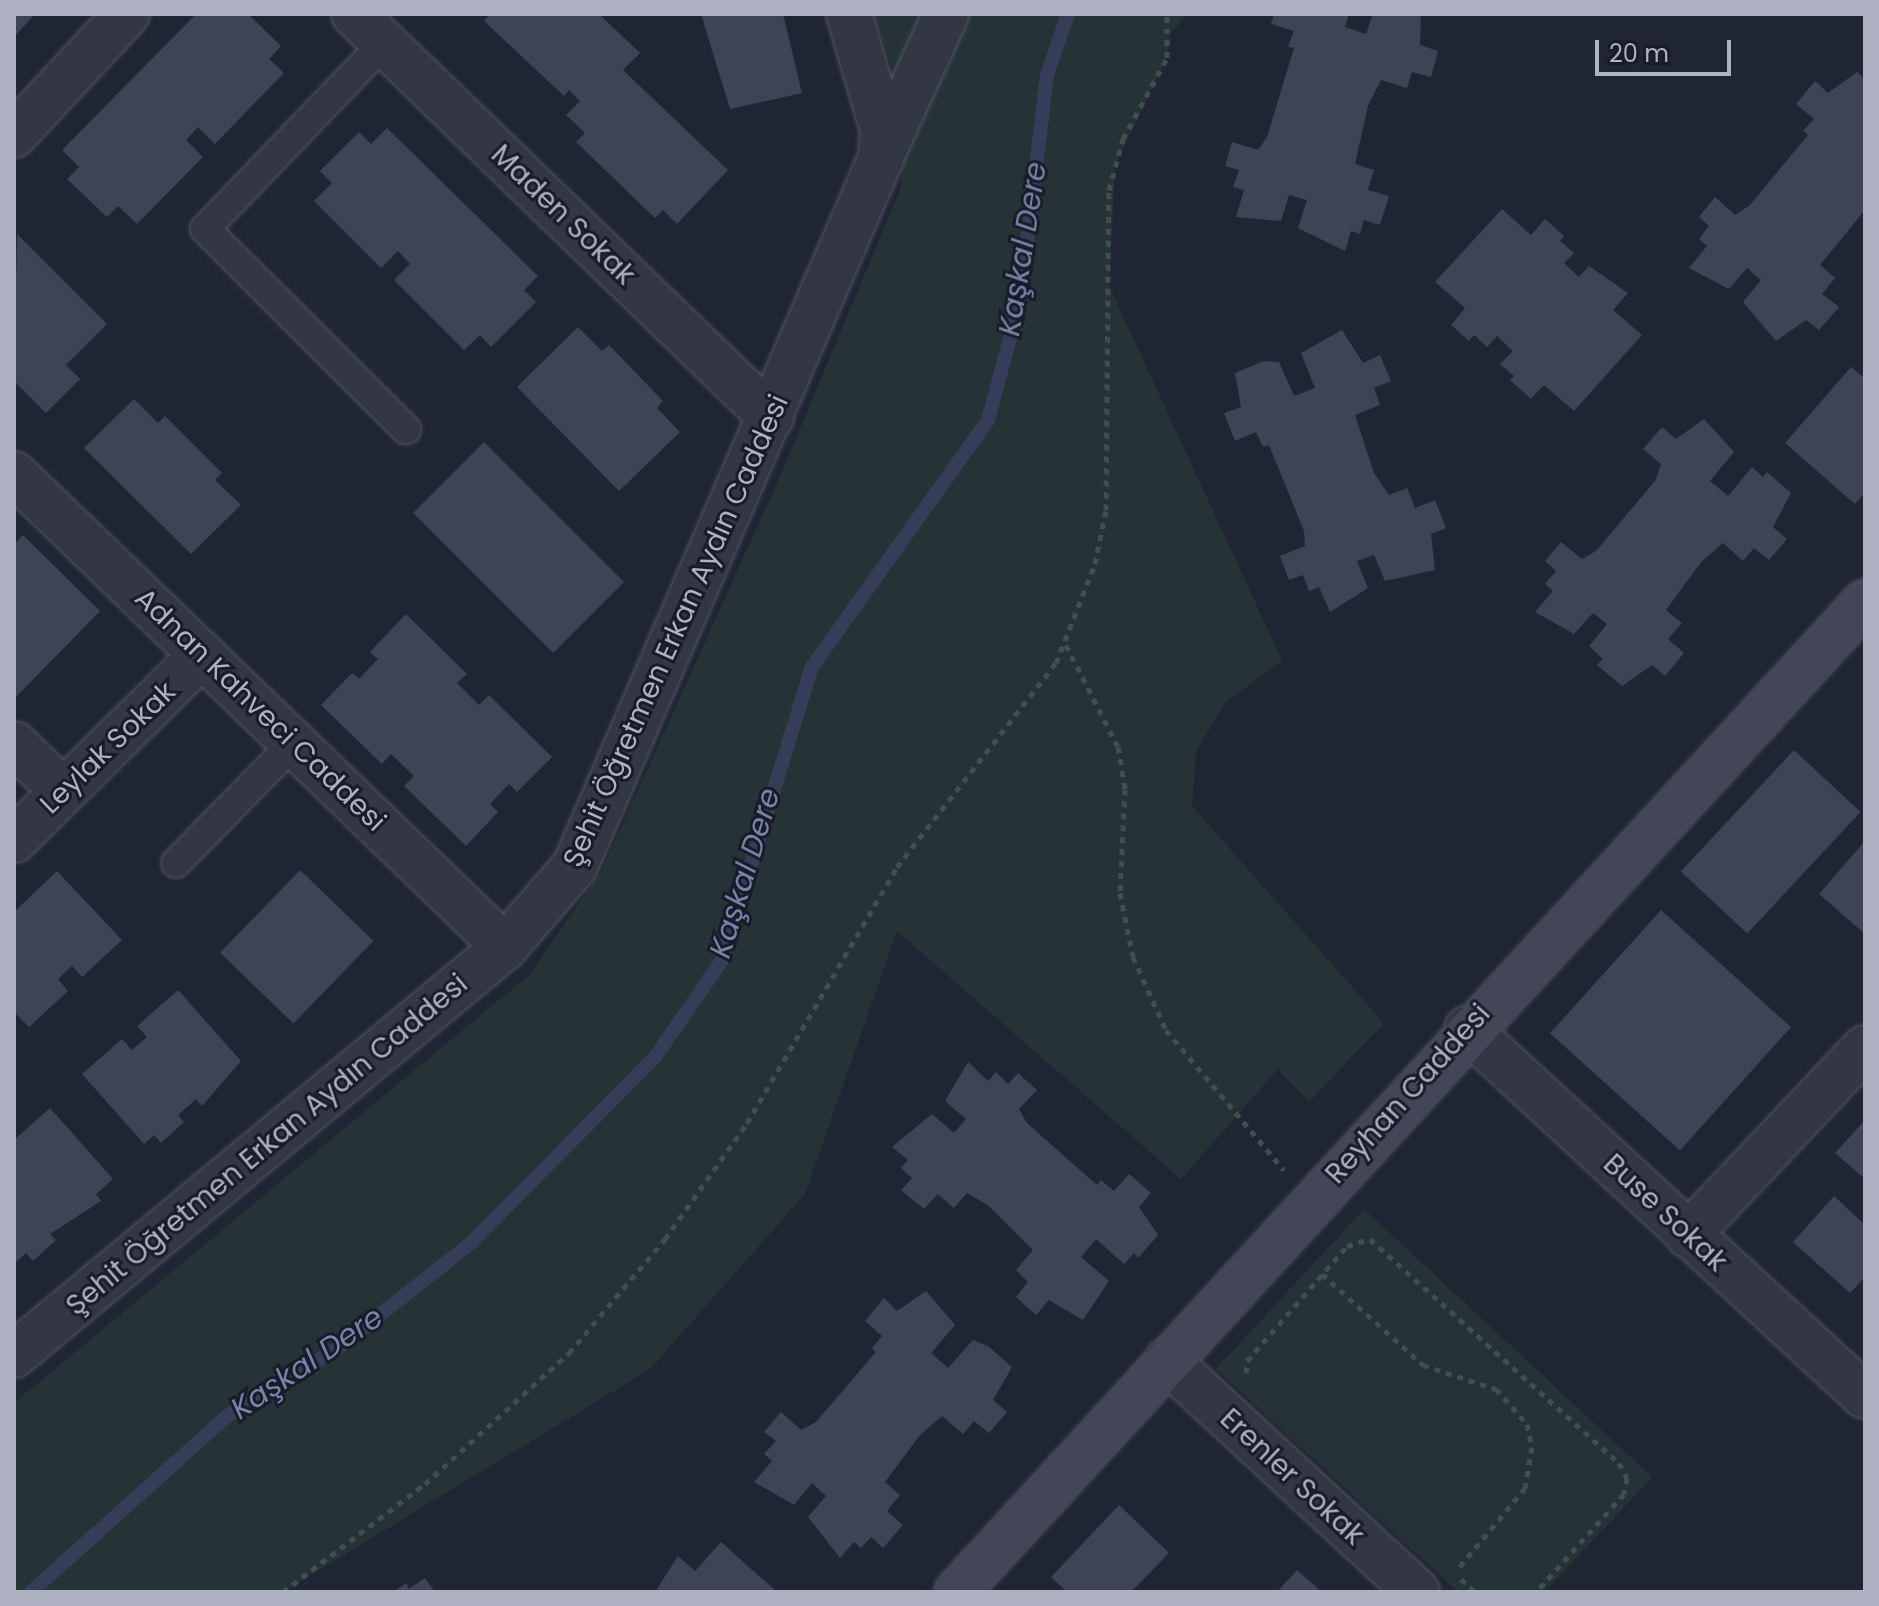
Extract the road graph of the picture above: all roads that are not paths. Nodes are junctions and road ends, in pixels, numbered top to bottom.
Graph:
1 (127, 14) edge
2 (849, 14) edge
3 (946, 14) edge
4 (369, 28) edge
5 (14, 135) edge
6 (881, 158) junction
7 (771, 417) junction
8 (406, 429) dead end
9 (14, 474) edge
10 (1865, 602) edge
11 (202, 655) junction
12 (294, 743) junction
13 (14, 744) edge
14 (63, 791) junction
15 (14, 840) edge
16 (176, 863) dead end
17 (505, 947) junction
18 (1467, 1029) junction
19 (1865, 1048) edge
20 (1688, 1235) junction
21 (14, 1355) edge
22 (1167, 1361) junction
23 (1865, 1396) edge
24 (1440, 1578) edge
25 (957, 1592) edge

1 - 5 street
2 - 6 street, Şehit Öğretmen Erkan Aydın Caddesi
3 - 6 street
4 - 7 street, Maden Sokak
4 - 8 lane
6 - 7 street, Şehit Öğretmen Erkan Aydın Caddesi
7 - 17 street, Şehit Öğretmen Erkan Aydın Caddesi
9 - 11 street, Adnan Kahveci Caddesi
10 - 18 street, Reyhan Caddesi
11 - 12 street, Adnan Kahveci Caddesi
11 - 14 street, Leylak Sokak
12 - 16 lane
12 - 17 street, Adnan Kahveci Caddesi
13 - 14 street
14 - 15 street, Leylak Sokak
17 - 21 street, Şehit Öğretmen Erkan Aydın Caddesi
18 - 20 street, Buse Sokak
18 - 22 street, Reyhan Caddesi
19 - 20 street
20 - 23 street, Buse Sokak
22 - 24 street, Erenler Sokak
22 - 25 street, Reyhan Caddesi

